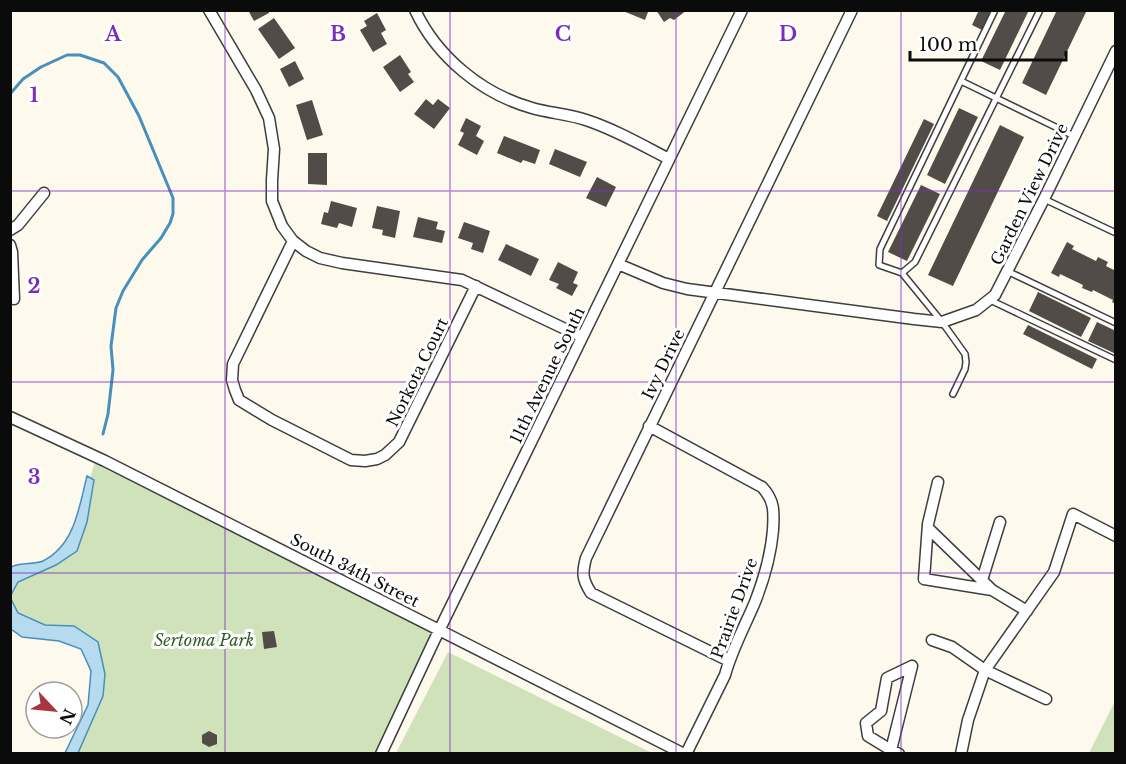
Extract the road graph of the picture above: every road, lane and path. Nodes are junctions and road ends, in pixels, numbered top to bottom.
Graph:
1 (209, 10) edge
2 (414, 10) edge
3 (742, 10) edge
4 (852, 10) edge
5 (995, 10) edge
6 (1040, 10) edge
7 (1116, 51) edge
8 (961, 81) junction
9 (996, 98) junction
10 (1074, 136) junction
11 (669, 159) junction
12 (44, 193) dead end
13 (1044, 199) junction
14 (10, 230) edge
15 (1116, 233) edge
16 (293, 241) junction
17 (10, 245) edge
18 (618, 264) junction
19 (1007, 271) junction
20 (902, 273) junction
21 (476, 286) junction
22 (715, 292) junction
23 (14, 299) dead end
24 (989, 300) junction
25 (942, 322) junction
26 (1116, 323) edge
27 (582, 337) junction
28 (1116, 360) edge
29 (953, 394) dead end
30 (10, 417) edge
31 (650, 426) junction
32 (938, 482) dead end
33 (1000, 522) dead end
34 (928, 528) junction
35 (1116, 536) edge
36 (982, 580) junction
37 (992, 590) junction
38 (1027, 611) junction
39 (440, 629) junction
40 (932, 640) dead end
41 (729, 661) junction
42 (985, 670) junction
43 (1046, 699) dead end
44 (895, 752) edge
45 (381, 753) edge
46 (685, 753) edge
47 (961, 753) edge

1 - 16 street
2 - 11 street
3 - 11 street, 11th Avenue South
4 - 22 street, Ivy Drive
5 - 8 lane
6 - 9 lane
7 - 10 street, Garden View Drive
8 - 9 lane
8 - 20 lane
9 - 10 lane
9 - 20 lane
10 - 13 street, Garden View Drive
11 - 18 street, 11th Avenue South
12 - 14 street
13 - 15 lane
13 - 19 street, Garden View Drive
16 - 21 street
16 - 21 street, Norkota Court
17 - 23 street
18 - 22 street
18 - 27 street, 11th Avenue South
19 - 24 street, Garden View Drive
19 - 26 lane
20 - 25 lane
21 - 27 street
22 - 25 street
22 - 31 street, Ivy Drive
24 - 25 street, Garden View Drive
24 - 28 lane
25 - 29 lane
27 - 39 street, 11th Avenue South
30 - 39 street, South 34th Street
31 - 41 street, Prairie Drive
31 - 41 street, Ivy Drive
32 - 34 street
33 - 36 street
34 - 36 street
34 - 37 street
35 - 38 street
36 - 37 street
37 - 38 street
38 - 42 street
39 - 45 street, 11th Avenue South
39 - 46 street, South 34th Street
40 - 42 street
41 - 46 street, Prairie Drive
42 - 43 street
42 - 47 street
44 - 44 street

